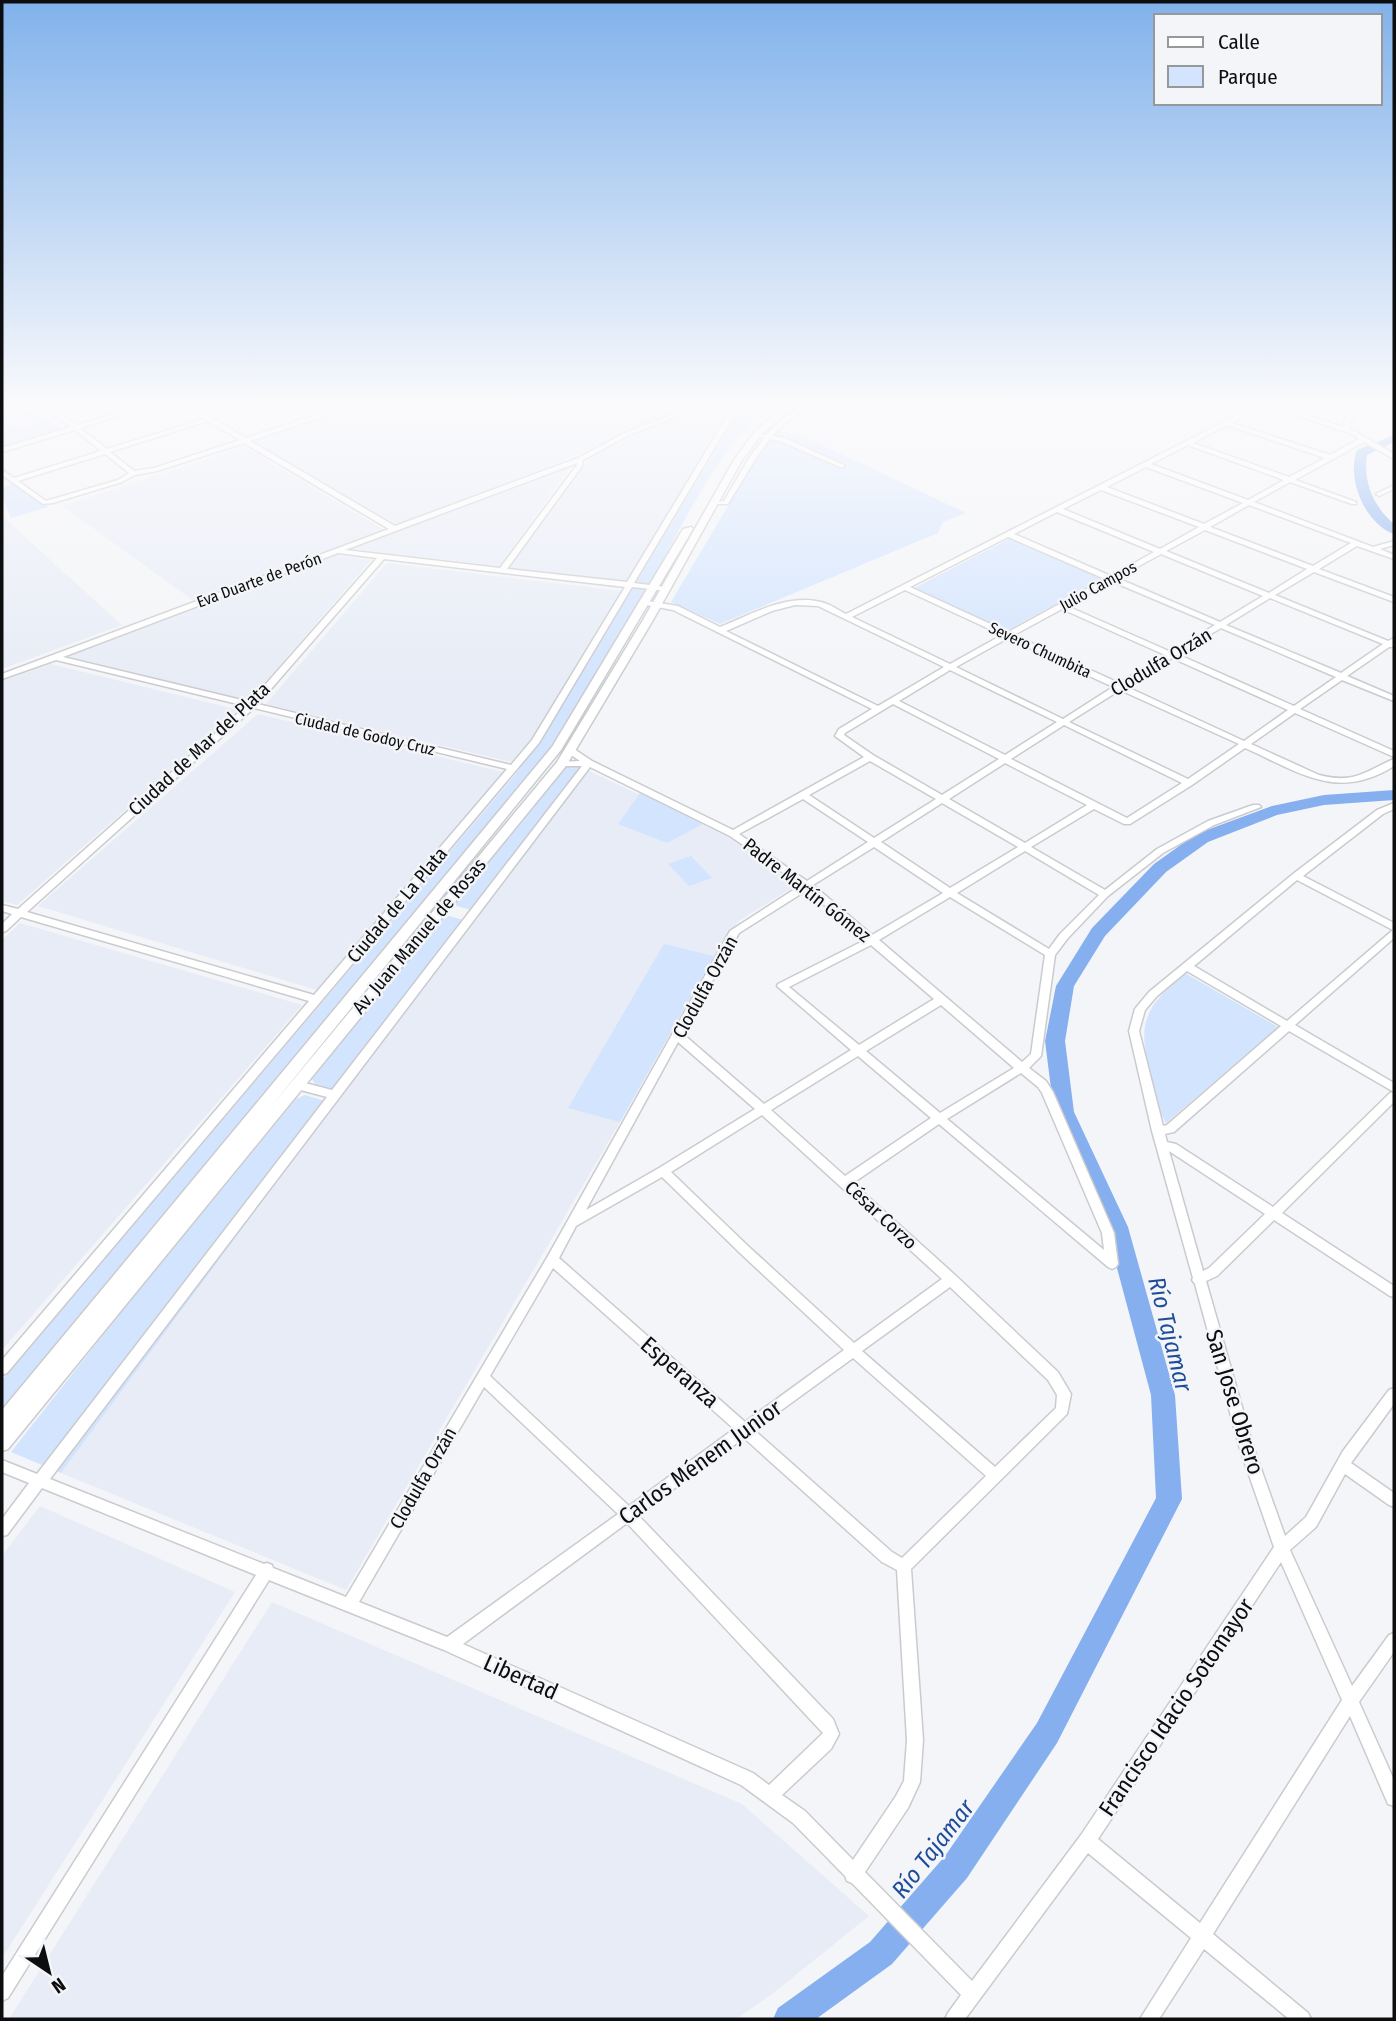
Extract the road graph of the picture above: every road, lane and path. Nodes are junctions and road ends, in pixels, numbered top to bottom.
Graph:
1 (36, 496) edge
2 (68, 496) edge
3 (339, 496) edge
4 (481, 496) edge
5 (557, 496) edge
6 (682, 496) edge
7 (711, 496) edge
8 (719, 496) edge
9 (1082, 496) edge
10 (1125, 496) edge
11 (1233, 496) edge
12 (1258, 496) edge
13 (1336, 496) edge
14 (1248, 502) junction
15 (1354, 503) dead end
16 (1056, 509) junction
17 (1204, 527) junction
18 (394, 529) junction
19 (1007, 534) junction
20 (1356, 543) junction
21 (1394, 543) edge
22 (1372, 549) junction
23 (338, 551) junction
24 (1160, 551) junction
25 (383, 556) junction
26 (1394, 557) edge
27 (1312, 568) junction
28 (502, 570) junction
29 (1111, 578) junction
30 (630, 585) junction
31 (904, 587) junction
32 (659, 588) junction
33 (1267, 596) junction
34 (1394, 600) edge
35 (651, 603) junction
36 (1062, 606) junction
37 (848, 616) junction
38 (1222, 625) junction
39 (721, 630) junction
40 (1008, 636) junction
41 (1392, 644) edge
42 (1171, 655) junction
43 (55, 657) junction
44 (952, 667) junction
45 (1343, 676) junction
46 (2, 677) edge
47 (1118, 687) junction
48 (1394, 699) edge
49 (893, 701) junction
50 (251, 706) junction
51 (878, 709) junction
52 (1293, 709) junction
53 (1065, 721) junction
54 (1243, 745) junction
55 (571, 751) junction
56 (1394, 754) edge
57 (870, 757) junction
58 (1007, 758) junction
59 (1394, 762) edge
60 (589, 763) junction
61 (562, 764) junction
62 (512, 768) junction
63 (1189, 783) junction
64 (805, 796) junction
65 (943, 798) junction
66 (1094, 806) junction
67 (1394, 806) edge
68 (1256, 807) dead end
69 (733, 834) junction
70 (873, 842) junction
71 (1025, 847) junction
72 (1296, 876) junction
73 (806, 884) junction
74 (950, 893) junction
75 (1105, 894) junction
76 (2, 908) edge
77 (19, 913) junction
78 (1394, 927) edge
79 (2, 929) edge
80 (1394, 933) edge
81 (872, 940) junction
82 (1050, 954) junction
83 (1186, 966) junction
84 (942, 999) junction
85 (317, 1000) junction
86 (1287, 1026) junction
87 (677, 1035) junction
88 (857, 1050) junction
89 (1022, 1068) junction
90 (297, 1085) junction
91 (1394, 1088) edge
92 (335, 1095) junction
93 (1394, 1096) edge
94 (763, 1109) junction
95 (938, 1119) junction
96 (1160, 1138) junction
97 (663, 1171) junction
98 (845, 1182) junction
99 (1273, 1212) junction
100 (572, 1223) junction
101 (552, 1259) junction
102 (951, 1279) junction
103 (1198, 1280) junction
104 (1394, 1292) edge
105 (852, 1351) junction
106 (2, 1369) edge
107 (482, 1377) junction
108 (1394, 1394) edge
109 (2, 1423) edge
110 (744, 1429) junction
111 (2, 1443) edge
112 (1343, 1465) junction
113 (2, 1466) edge
114 (995, 1475) junction
115 (40, 1481) junction
116 (1394, 1501) edge
117 (628, 1514) junction
118 (2, 1530) edge
119 (1282, 1548) junction
120 (904, 1566) junction
121 (267, 1570) junction
122 (350, 1603) junction
123 (1394, 1640) edge
124 (449, 1644) junction
125 (1351, 1700) junction
126 (771, 1795) junction
127 (1394, 1798) edge
128 (1087, 1842) junction
129 (853, 1875) junction
130 (1200, 1935) junction
131 (2, 1992) edge
132 (973, 1994) junction
133 (954, 2019) edge
134 (1149, 2019) edge
135 (1302, 2019) edge

1 - 2 street
3 - 18 street
4 - 18 street, Eva Duarte de Perón
5 - 28 street
6 - 30 street, Ciudad de La Plata
7 - 32 main road, Av. Juan Manuel de Rosas
8 - 32 main road, Av. Juan Manuel de Rosas
9 - 16 street
10 - 17 street
11 - 14 street
12 - 14 street, Julio Campos
13 - 15 street
14 - 17 street, Julio Campos
14 - 20 street
16 - 19 street
16 - 24 street
17 - 24 street, Julio Campos
17 - 27 street
18 - 23 street, Eva Duarte de Perón
19 - 29 street
19 - 31 street
20 - 22 street
20 - 27 street, Clodulfa Orzán
21 - 22 street
22 - 26 street
23 - 25 street
23 - 43 street, Eva Duarte de Perón
24 - 29 street, Julio Campos
24 - 33 street
25 - 28 street
25 - 50 street, Ciudad de Mar del Plata
27 - 33 street, Clodulfa Orzán
27 - 34 street
28 - 30 street
29 - 36 street, Julio Campos
29 - 38 street
30 - 32 street
30 - 62 street, Ciudad de La Plata
31 - 37 street
31 - 40 street, Severo Chumbita
32 - 35 main road, Av. Juan Manuel de Rosas
33 - 38 street, Clodulfa Orzán
33 - 41 street
35 - 39 street
35 - 55 main road, Av. Juan Manuel de Rosas
35 - 109 main road, Av. Juan Manuel de Rosas
36 - 40 street, Julio Campos
36 - 42 street
37 - 39 street
37 - 44 street
38 - 42 street, Clodulfa Orzán
38 - 45 street
39 - 51 street
40 - 44 street, Julio Campos
40 - 47 street, Severo Chumbita
41 - 45 street
42 - 47 street, Clodulfa Orzán
42 - 52 street
43 - 46 street, Eva Duarte de Perón
43 - 50 street, Ciudad de Godoy Cruz
44 - 49 street, Julio Campos
44 - 53 street
45 - 48 street
45 - 52 street
47 - 53 street, Clodulfa Orzán
47 - 54 street, Severo Chumbita
49 - 51 street, Julio Campos
49 - 58 street
50 - 62 street, Ciudad de Godoy Cruz
50 - 77 street, Ciudad de Mar del Plata
51 - 57 street, Julio Campos
52 - 54 street
52 - 56 street
53 - 58 street, Clodulfa Orzán
53 - 63 street
54 - 59 street, Severo Chumbita
54 - 63 street
55 - 60 street
55 - 61 main road, Av. Juan Manuel de Rosas
57 - 64 street
57 - 65 street
58 - 65 street, Clodulfa Orzán
58 - 66 street
60 - 61 street, Padre Martín Gómez
60 - 69 street, Padre Martín Gómez
60 - 92 street
61 - 90 main road, Av. Juan Manuel de Rosas
62 - 85 street, Ciudad de La Plata
63 - 66 street
64 - 69 street
64 - 70 street
65 - 70 street, Clodulfa Orzán
65 - 71 street
66 - 71 street
67 - 72 street, San Jose Obrero
68 - 75 street
69 - 73 street, Padre Martín Gómez
70 - 73 street, Clodulfa Orzán
70 - 74 street
71 - 74 street
71 - 75 street
72 - 78 street
72 - 83 street, San Jose Obrero
73 - 81 street, Padre Martín Gómez
73 - 87 street, Clodulfa Orzán
74 - 81 street
74 - 82 street
75 - 82 street
76 - 77 street
77 - 79 street, Ciudad de Mar del Plata
77 - 85 street
80 - 86 street
81 - 84 street, Padre Martín Gómez
81 - 88 street
82 - 89 street
83 - 86 street
83 - 96 street, San Jose Obrero
84 - 88 street
84 - 89 street, Padre Martín Gómez
85 - 106 street, Ciudad de La Plata
86 - 91 street
86 - 96 street
87 - 94 street, César Corzo
87 - 100 street, Clodulfa Orzán
88 - 94 street
88 - 95 street
89 - 95 street
89 - 95 street, Padre Martín Gómez
90 - 92 street
90 - 111 main road, Av. Juan Manuel de Rosas
92 - 115 street
93 - 99 street
94 - 97 street
94 - 98 street, César Corzo
95 - 98 street
96 - 99 street
96 - 103 street, San Jose Obrero
97 - 100 street
97 - 105 street
98 - 102 street, César Corzo
99 - 103 street
99 - 104 street
100 - 101 street, Clodulfa Orzán
101 - 107 street, Clodulfa Orzán
101 - 110 street, Esperanza
102 - 105 street, Carlos Ménem Junior
102 - 114 street, César Corzo
103 - 119 street, San Jose Obrero
105 - 110 street, Carlos Ménem Junior
105 - 114 street
107 - 117 street
107 - 122 street, Clodulfa Orzán
108 - 112 street, Francisco Idacio Sotomayor
110 - 117 street, Carlos Ménem Junior
110 - 120 street, Esperanza
112 - 116 street
112 - 119 street, Francisco Idacio Sotomayor
113 - 115 street, Libertad
114 - 120 street
115 - 118 street
115 - 121 street, Libertad
117 - 124 street, Carlos Ménem Junior
117 - 126 street
119 - 125 street, San Jose Obrero
119 - 128 street, Francisco Idacio Sotomayor
120 - 129 street
121 - 122 street, Libertad
121 - 131 street
122 - 124 street, Libertad
123 - 125 street
124 - 126 street, Libertad
125 - 127 street, San Jose Obrero
125 - 130 street
126 - 129 street, Libertad
128 - 130 street
128 - 132 street, Francisco Idacio Sotomayor
129 - 132 street, Libertad
130 - 134 street
130 - 135 street
132 - 133 street, Francisco Idacio Sotomayor

